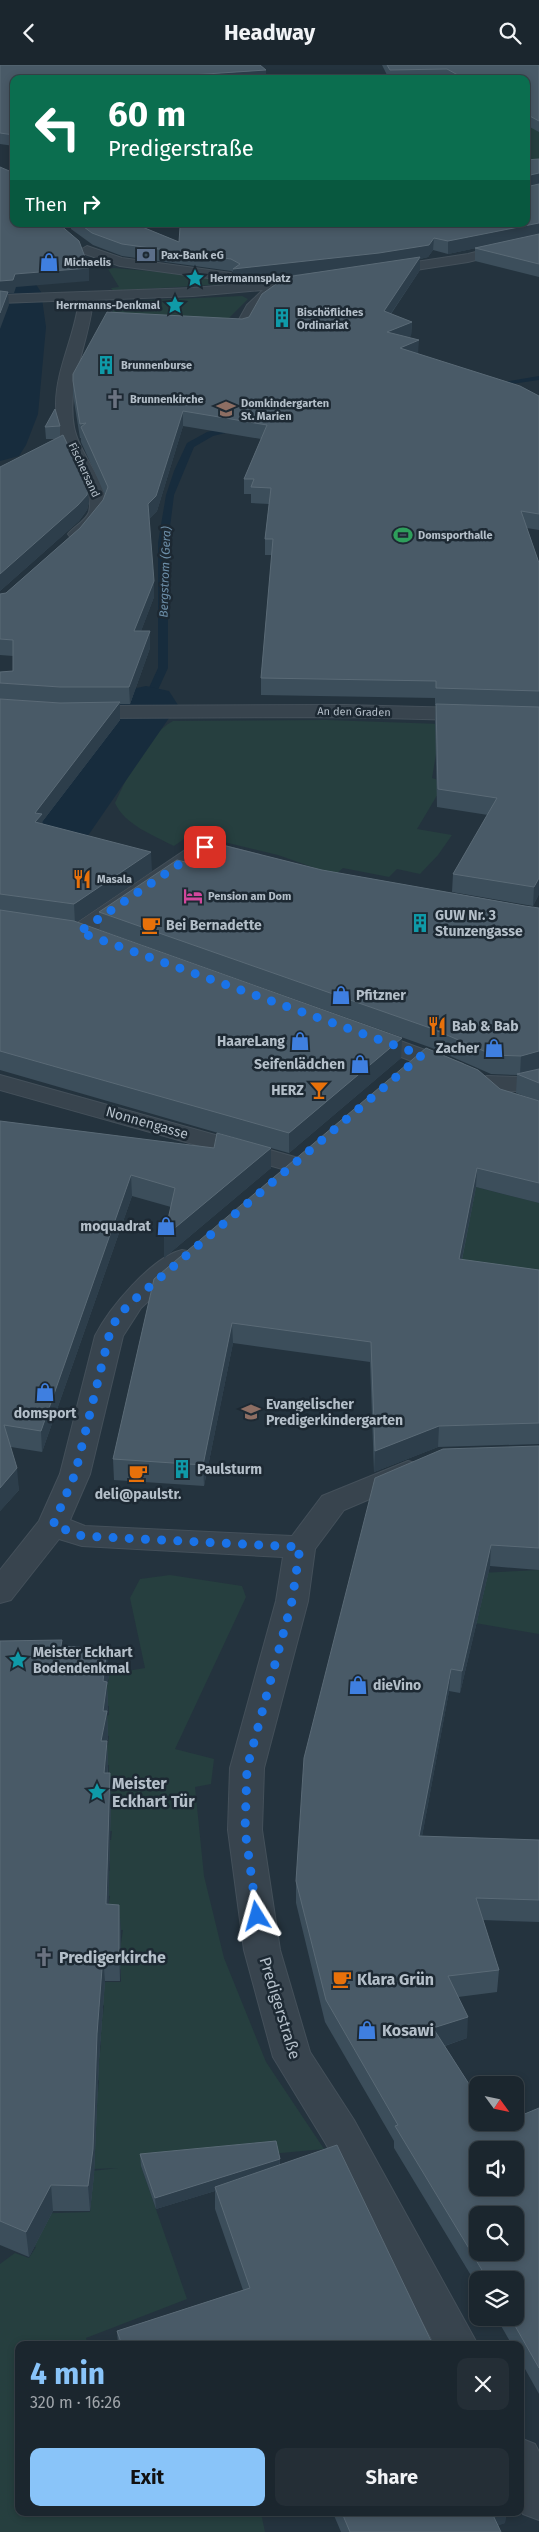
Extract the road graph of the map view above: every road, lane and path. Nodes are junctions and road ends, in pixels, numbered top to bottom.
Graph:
1 (539, 240) edge
2 (74, 241) edge
3 (87, 251) junction
4 (93, 267) dead end
5 (368, 273) edge
6 (328, 279) edge
7 (279, 286) junction
8 (86, 297) junction
9 (0, 299) edge
10 (195, 325) edge
11 (64, 546) edge
12 (61, 712) edge
13 (539, 716) edge
14 (274, 866) edge
15 (107, 942) edge
16 (348, 1029) edge
17 (422, 1055) junction
18 (399, 1074) edge
19 (539, 1078) edge
20 (0, 1082) edge
21 (487, 1083) junction
22 (523, 1106) edge
23 (272, 1182) edge
24 (200, 1242) edge
25 (429, 1462) edge
26 (53, 1525) junction
27 (300, 1547) junction
28 (0, 1592) edge
29 (456, 2341) edge
30 (524, 2456) edge
31 (539, 2460) edge
32 (524, 2467) edge
33 (539, 2499) edge

1 - 5 street
2 - 3 street
3 - 4 street
3 - 7 street
6 - 7 street
7 - 8 street
7 - 10 street
8 - 9 street
8 - 11 street, Fischersand
12 - 13 street, An den Graden
14 - 15 street
16 - 17 street
17 - 18 street
17 - 21 street
19 - 21 street
20 - 23 street, Nonnengasse
21 - 22 street
24 - 26 street
25 - 27 street, Predigerstraße
26 - 27 street
26 - 28 street
27 - 29 street, Predigerstraße
30 - 31 street
32 - 33 street

